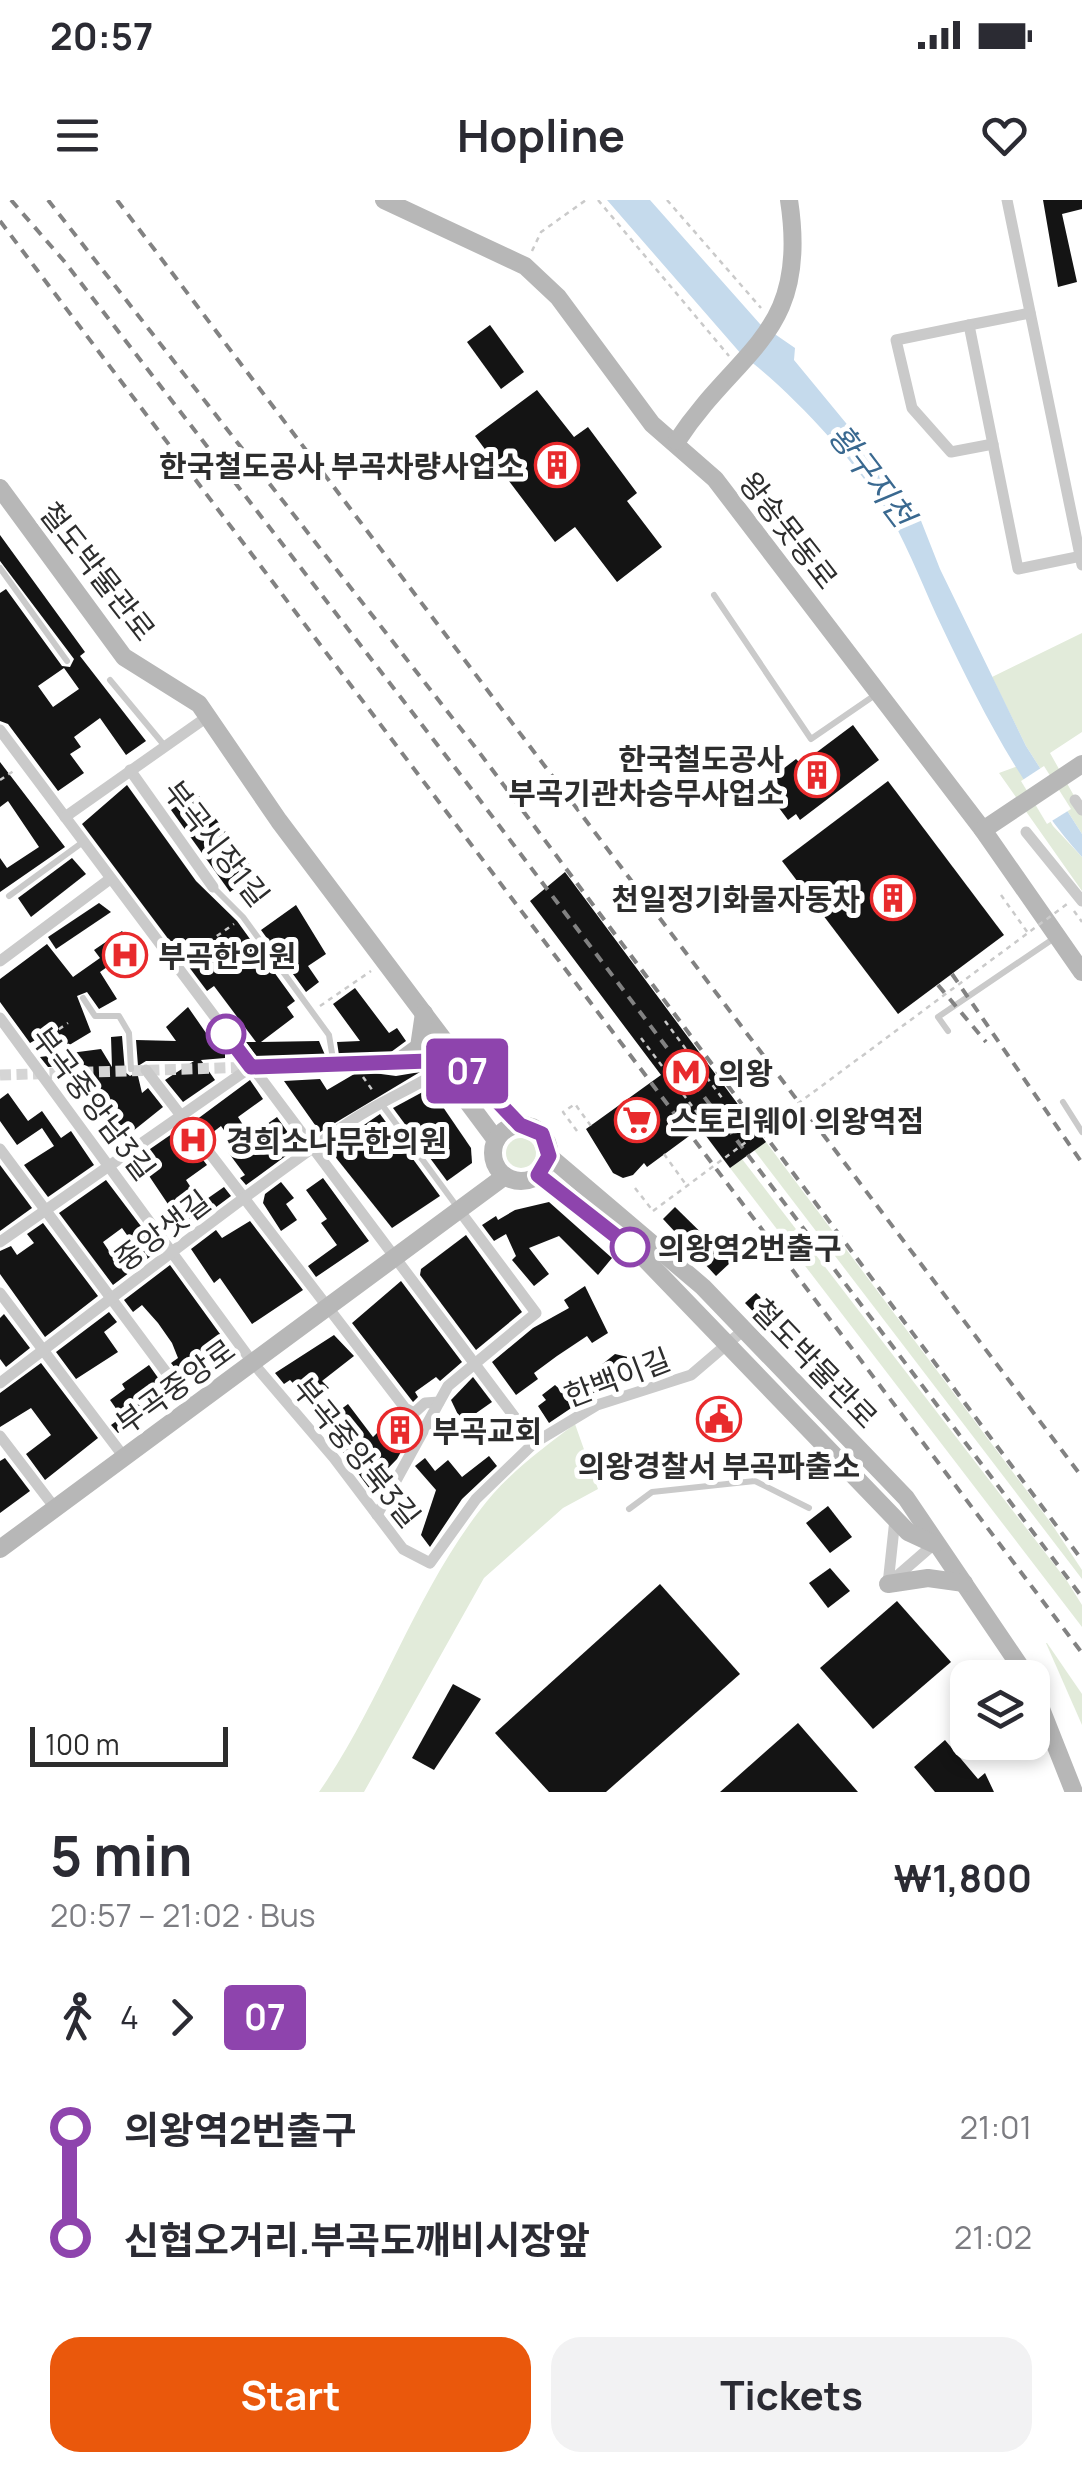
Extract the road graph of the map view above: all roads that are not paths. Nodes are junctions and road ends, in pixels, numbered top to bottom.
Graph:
1 (384, 200) edge
2 (789, 200) edge
3 (1008, 200) edge
4 (1030, 312) junction
5 (969, 325) junction
6 (676, 441) junction
7 (993, 444) junction
8 (2, 494) edge
9 (1081, 559) edge
10 (0, 568) edge
11 (714, 595) dead end
12 (67, 661) dead end
13 (110, 680) dead end
14 (879, 693) junction
15 (208, 716) junction
16 (0, 730) edge
17 (164, 745) junction
18 (1082, 764) edge
19 (130, 770) junction
20 (65, 817) junction
21 (983, 830) junction
22 (1026, 832) dead end
23 (83, 842) junction
24 (110, 878) junction
25 (213, 887) joint
26 (9, 896) dead end
27 (1082, 901) edge
28 (1058, 935) junction
29 (0, 961) edge
30 (1082, 972) edge
31 (981, 988) junction
32 (987, 997) dead end
33 (83, 998) dead end
34 (424, 1014) junction
35 (0, 1018) edge
36 (948, 1031) dead end
37 (458, 1060) junction
38 (396, 1064) junction
39 (251, 1067) junction
40 (334, 1067) junction
41 (130, 1069) dead end
42 (146, 1070) dead end
43 (379, 1101) junction
44 (1064, 1102) dead end
45 (178, 1114) junction
46 (520, 1125) junction
47 (1082, 1132) edge
48 (496, 1140) junction
49 (312, 1148) junction
50 (0, 1149) edge
51 (549, 1156) junction
52 (108, 1164) junction
53 (538, 1175) junction
54 (505, 1176) junction
55 (243, 1200) junction
56 (460, 1210) junction
57 (44, 1211) junction
58 (0, 1242) edge
59 (174, 1252) junction
60 (395, 1257) junction
61 (0, 1293) edge
62 (111, 1300) junction
63 (327, 1307) junction
64 (746, 1328) junction
65 (731, 1344) junction
66 (43, 1350) junction
67 (253, 1363) junction
68 (474, 1363) junction
69 (0, 1383) edge
70 (439, 1402) junction
71 (192, 1407) junction
72 (0, 1436) edge
73 (534, 1443) junction
74 (124, 1458) junction
75 (54, 1508) junction
76 (808, 1508) dead end
77 (630, 1509) dead end
78 (377, 1515) junction
79 (895, 1518) junction
80 (934, 1544) junction
81 (0, 1548) edge
82 (430, 1563) joint
83 (887, 1584) junction
84 (964, 1584) junction
85 (1016, 1660) edge
86 (1050, 1731) edge
87 (1074, 1792) edge

1 - 6 street, 왕송못동로
2 - 6 street
3 - 4 street
4 - 5 street
4 - 9 street
5 - 7 street
5 - 7 street
6 - 14 street, 왕송못동로
7 - 9 street
8 - 15 street, 철도박물관로
10 - 12 lane
11 - 14 lane
13 - 17 lane, 철도박물관로
14 - 21 street, 왕송못동로
15 - 17 street
15 - 34 street, 철도박물관로
16 - 20 street
17 - 19 street
18 - 21 street
19 - 20 street, 부곡시장1길
19 - 25 street, 부곡시장1길
20 - 23 street
21 - 28 street, 왕송못동로
22 - 27 street
23 - 24 street
23 - 26 lane
24 - 29 street
24 - 39 street
25 - 40 lane, 부곡시장1길
28 - 30 street, 왕송못동로
28 - 31 lane
31 - 32 lane
31 - 36 lane
33 - 41 lane
34 - 37 street, 철도박물관로
34 - 38 street
35 - 52 street, 부곡중앙남3길
37 - 38 street
37 - 43 street, 중앙샛길
37 - 46 street, 철도박물관로
37 - 48 street, 철도박물관로
38 - 40 street
39 - 40 street
39 - 45 street
39 - 49 street
42 - 45 street
43 - 49 street, 중앙샛길
43 - 56 lane
44 - 47 lane
45 - 52 street
45 - 55 street
46 - 48 street
46 - 51 street
48 - 54 street
49 - 55 street, 중앙샛길
49 - 60 street
50 - 57 street
51 - 53 street
51 - 64 street, 철도박물관로
52 - 57 street
52 - 59 street, 부곡중앙남3길
53 - 54 street
53 - 65 street, 철도박물관로
54 - 56 street, 부곡중앙로
55 - 59 street, 중앙샛길
55 - 63 street
56 - 60 street, 부곡중앙로
56 - 68 street
57 - 58 street
57 - 62 street
59 - 62 street, 중앙샛길
59 - 67 street, 부곡중앙남3길
60 - 63 street, 부곡중앙로
60 - 68 street
61 - 66 street
62 - 66 street, 중앙샛길
62 - 71 street
63 - 67 street, 부곡중앙로
63 - 70 street
64 - 65 street, 한백이길
64 - 80 street, 철도박물관로
65 - 73 street, 한백이길
65 - 79 street, 철도박물관로
66 - 69 street, 중앙샛길
66 - 74 street
67 - 71 street, 부곡중앙로
67 - 78 street, 부곡중앙북3길
68 - 70 street
68 - 73 street
70 - 78 street
71 - 74 street, 부곡중앙로
72 - 75 street
73 - 82 street, 한백이길
74 - 75 street, 부곡중앙로
75 - 81 street, 부곡중앙로
76 - 77 lane
78 - 82 street, 부곡중앙북3길
79 - 80 street, 철도박물관로
79 - 83 street
80 - 83 street
80 - 84 street, 철도박물관로
83 - 84 street
84 - 85 street, 철도박물관로
86 - 87 street

